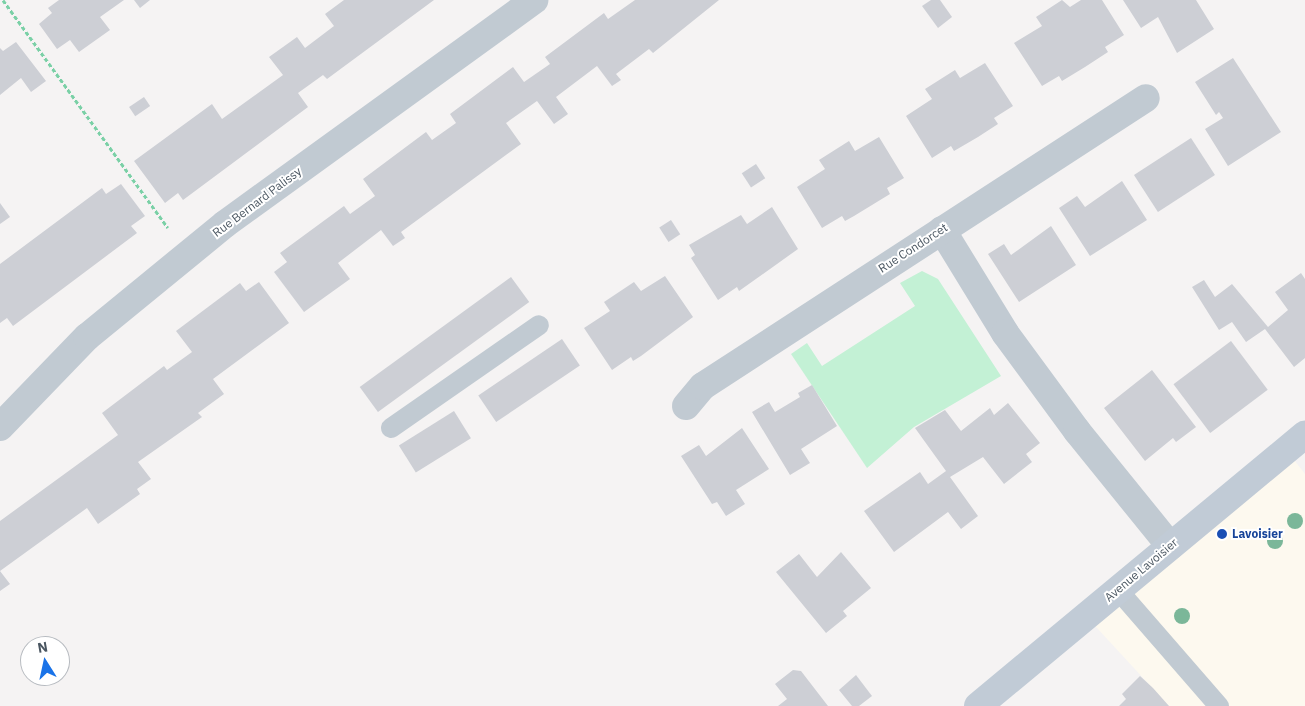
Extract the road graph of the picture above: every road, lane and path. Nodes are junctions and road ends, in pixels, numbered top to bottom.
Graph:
1 (3, 0) edge
2 (534, 0) edge
3 (1146, 98) dead end
4 (942, 230) junction
5 (187, 255) junction
6 (539, 325) dead end
7 (686, 406) dead end
8 (0, 427) edge
9 (391, 428) dead end
10 (1305, 436) edge
11 (1170, 546) junction
12 (1118, 590) junction
13 (978, 706) edge
14 (1219, 706) edge

1 - 5 path
2 - 5 street, Rue Bernard Palissy
3 - 4 street, Rue Condorcet
4 - 7 street, Rue Condorcet
4 - 11 street
5 - 8 street, Rue Bernard Palissy
6 - 9 lane
10 - 11 main road, Avenue Lavoisier
11 - 12 main road, Avenue Lavoisier
12 - 13 main road, Avenue Lavoisier
12 - 14 lane

